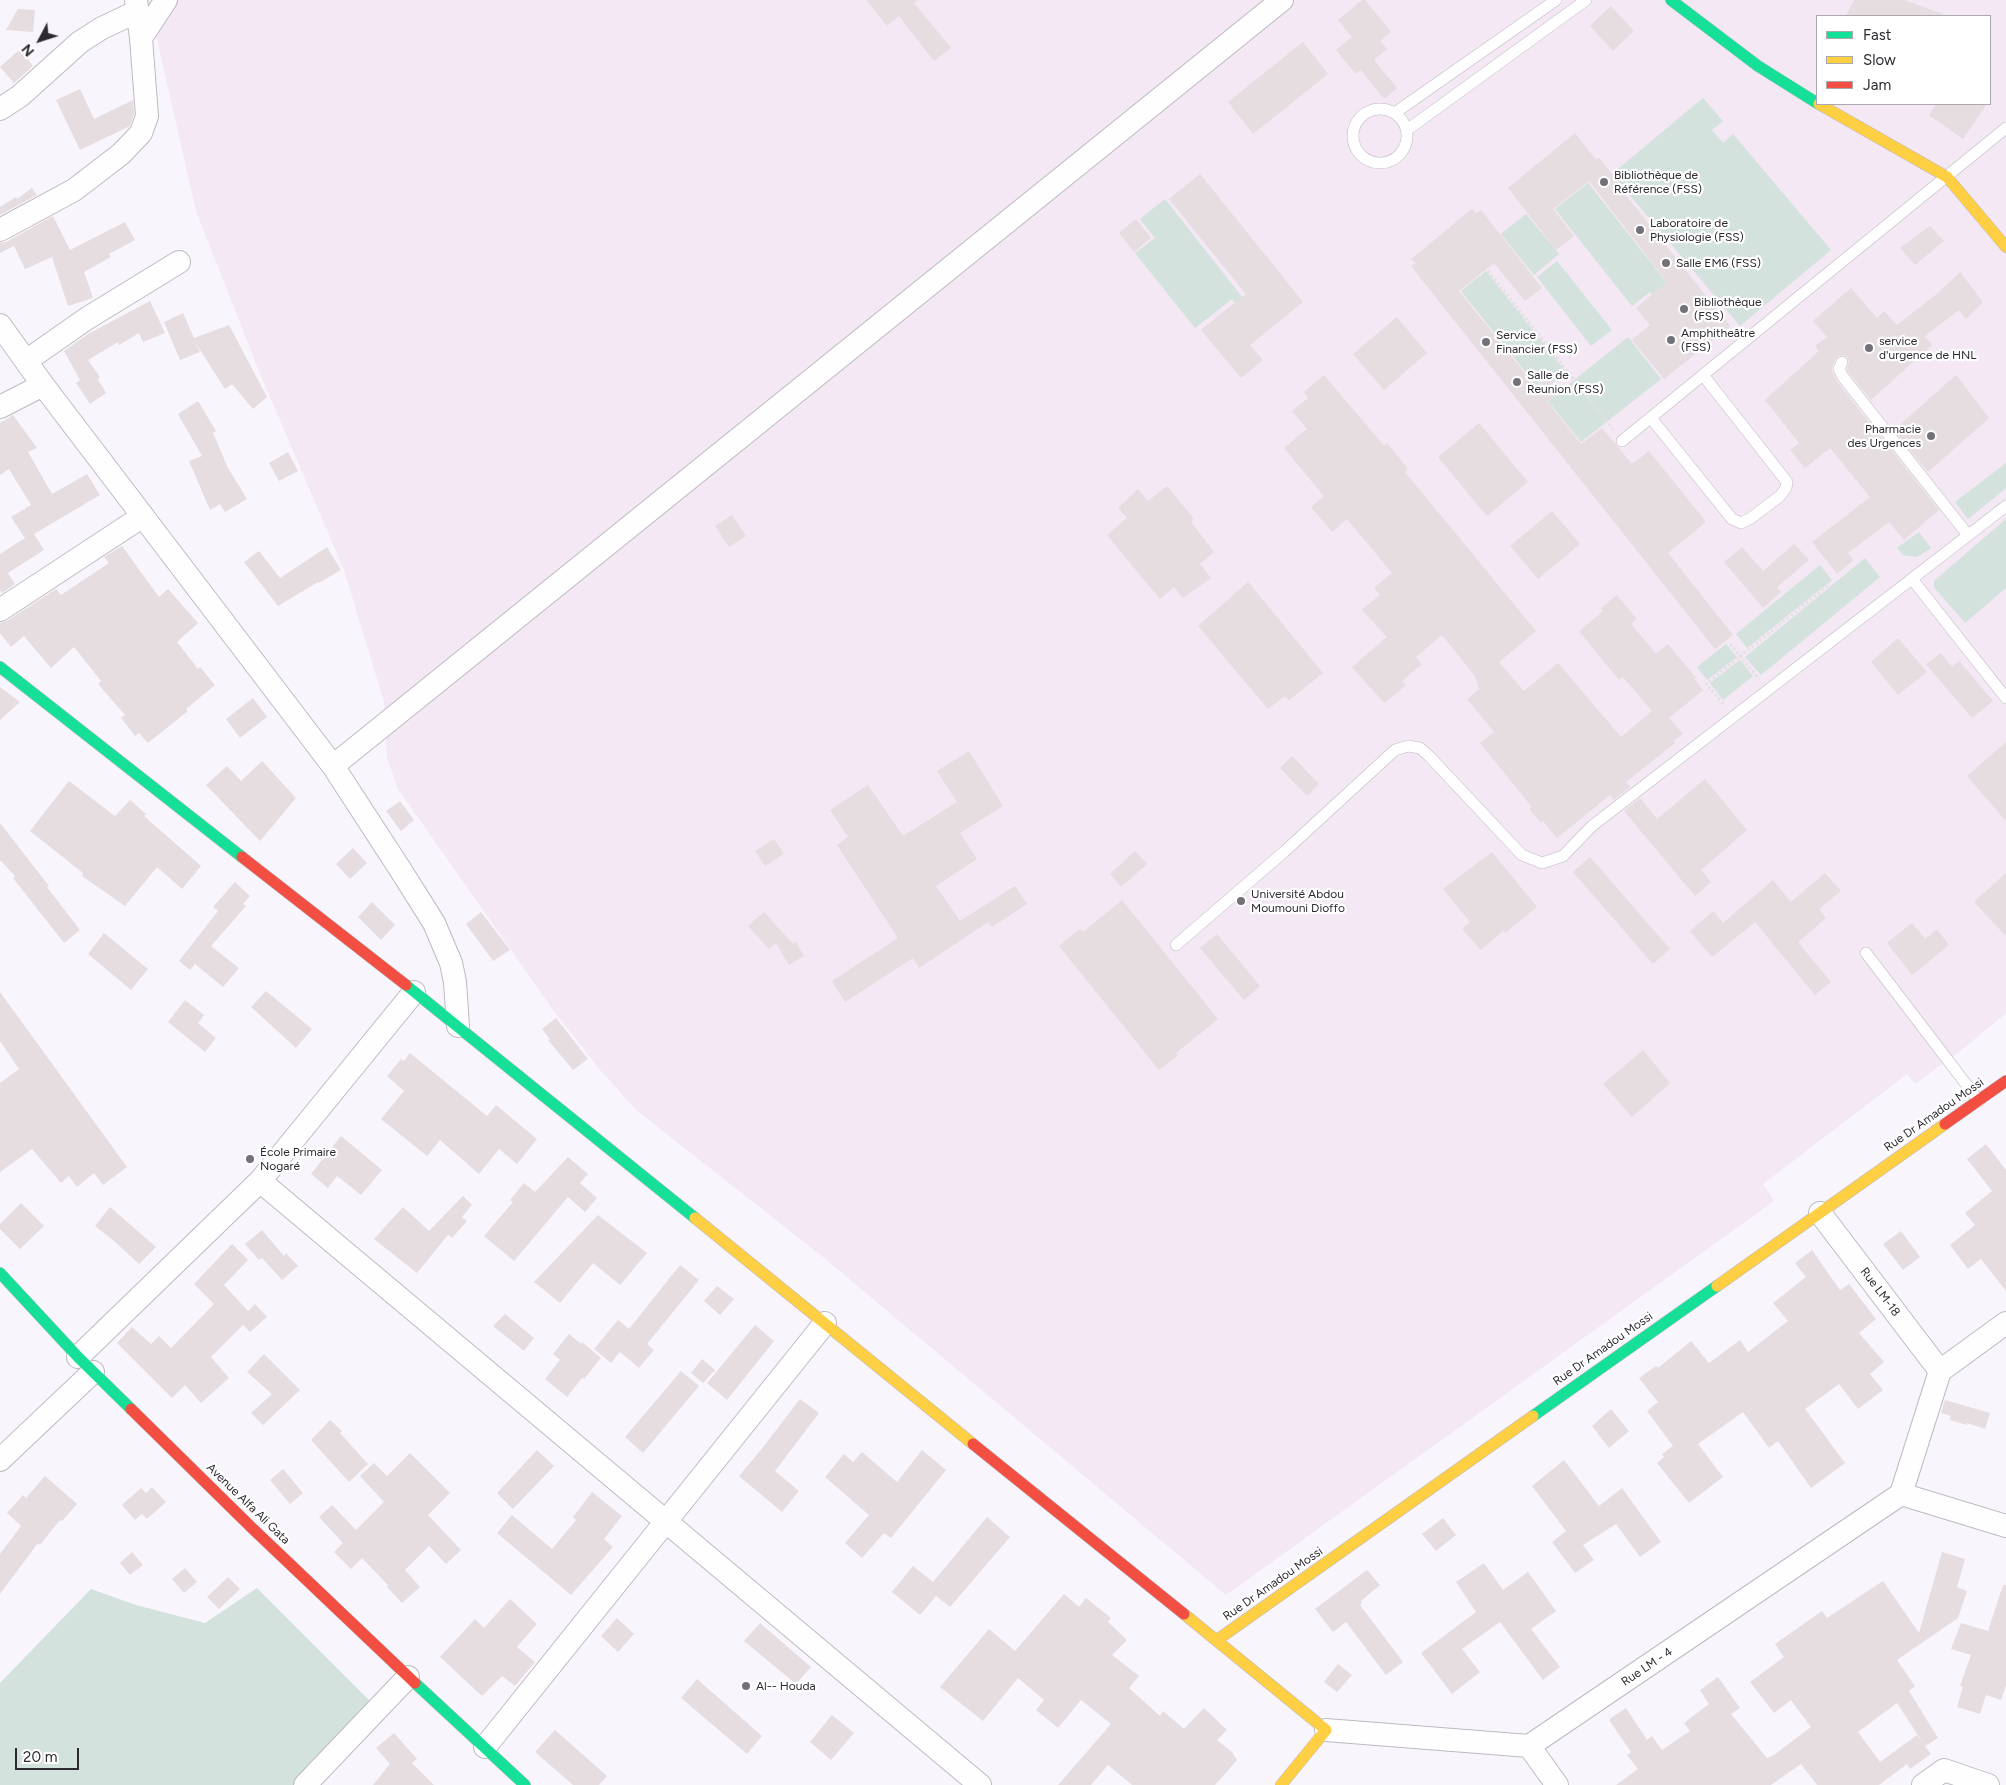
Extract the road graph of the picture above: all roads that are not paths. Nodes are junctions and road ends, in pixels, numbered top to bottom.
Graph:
1 (166, 0) edge
2 (1282, 0) edge
3 (1556, 0) edge
4 (1586, 0) edge
5 (1671, 0) edge
6 (137, 6) edge
7 (142, 38) junction
8 (1816, 102) edge
9 (1821, 105) edge
10 (0, 109) edge
11 (1396, 112) junction
12 (2006, 128) edge
13 (1407, 130) junction
14 (1947, 177) junction
15 (0, 230) edge
16 (2006, 247) edge
17 (178, 262) dead end
18 (0, 325) edge
19 (26, 361) junction
20 (1842, 362) dead end
21 (1703, 375) junction
22 (43, 385) junction
23 (0, 408) edge
24 (1651, 418) junction
25 (1622, 441) road end
26 (2006, 506) edge
27 (143, 516) junction
28 (1968, 535) junction
29 (1912, 579) junction
30 (0, 610) edge
31 (0, 667) edge
32 (2006, 698) edge
33 (332, 766) junction
34 (1176, 945) dead end
35 (1866, 954) dead end
36 (414, 992) junction
37 (458, 1026) junction
38 (2006, 1081) edge
39 (1978, 1101) junction
40 (260, 1181) junction
41 (1820, 1213) junction
42 (0, 1273) edge
43 (825, 1323) junction
44 (2006, 1323) edge
45 (86, 1364) junction
46 (1940, 1371) junction
47 (0, 1460) edge
48 (1901, 1494) junction
49 (666, 1522) junction
50 (2006, 1526) edge
51 (1217, 1640) junction
52 (408, 1677) junction
53 (1326, 1730) junction
54 (1529, 1746) junction
55 (485, 1747) junction
56 (305, 1785) edge
57 (525, 1785) edge
58 (980, 1785) edge
59 (1281, 1785) edge
60 (1557, 1785) edge
61 (1923, 1785) edge
62 (1988, 1785) edge

1 - 7 street
2 - 33 street
3 - 11 lane
4 - 13 lane
5 - 8 street
6 - 7 street
6 - 10 street
7 - 15 street
9 - 14 street
11 - 13 lane
11 - 13 lane
12 - 14 lane
14 - 16 street
14 - 21 lane
17 - 19 street
18 - 19 street
19 - 22 street
20 - 28 lane
21 - 24 lane
21 - 24 lane
22 - 23 street
22 - 27 street
24 - 25 lane
26 - 28 lane
27 - 30 street
27 - 33 street
28 - 29 lane
29 - 32 lane
29 - 34 lane
31 - 36 street
33 - 37 street
35 - 39 lane
36 - 37 street
36 - 40 street
37 - 43 street
38 - 39 street, Rue Dr Amadou Mossi
39 - 41 street, Rue Dr Amadou Mossi
40 - 45 street
40 - 49 street
41 - 46 street, Rue LM-18
41 - 51 street, Rue Dr Amadou Mossi
42 - 45 street, Avenue Alfa Ali Gata
43 - 49 street
43 - 51 street
44 - 46 street
45 - 47 street
45 - 52 street, Avenue Alfa Ali Gata
46 - 48 street
48 - 50 street
48 - 54 street, Rue LM - 4
49 - 55 street
49 - 58 street
51 - 53 street
52 - 55 street, Avenue Alfa Ali Gata
52 - 56 street
53 - 54 street
53 - 59 street
54 - 60 street
55 - 57 street
61 - 62 street

